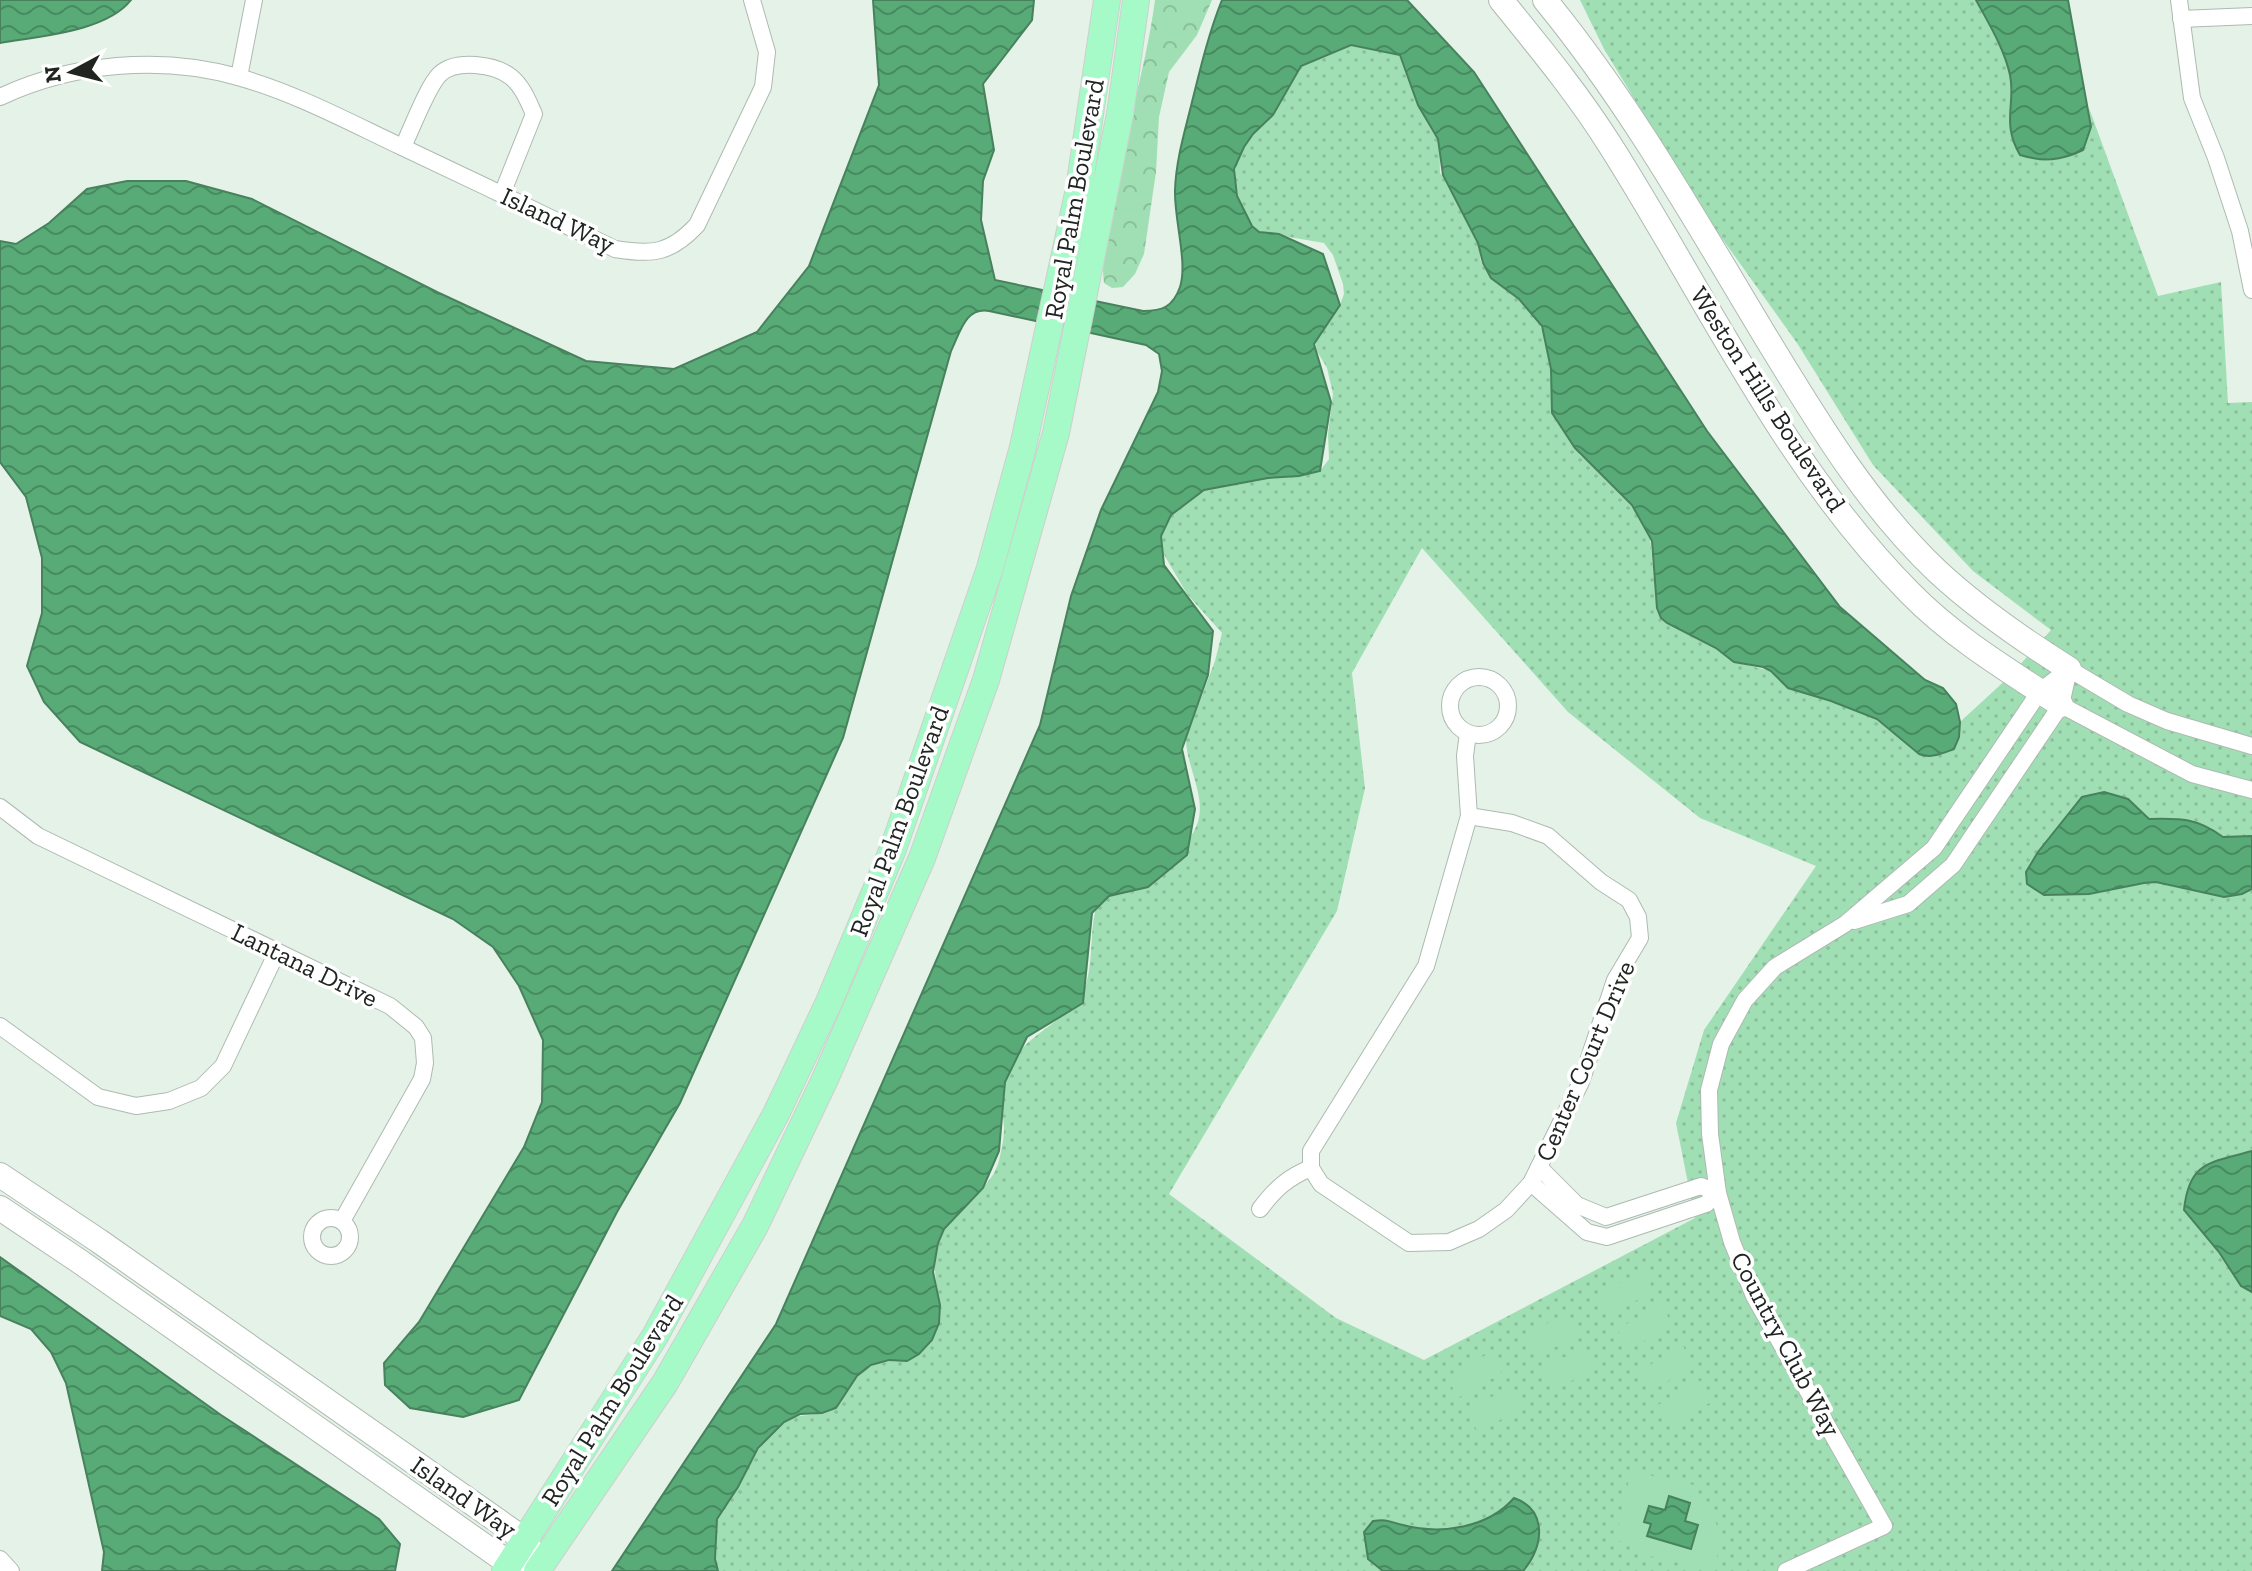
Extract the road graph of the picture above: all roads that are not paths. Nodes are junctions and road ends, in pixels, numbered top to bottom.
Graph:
1 (254, 0) edge
2 (752, 0) edge
3 (1107, 0) edge
4 (1136, 0) edge
5 (1501, 0) edge
6 (1545, 0) edge
7 (2179, 0) edge
8 (2252, 16) edge
9 (2181, 19) junction
10 (239, 77) junction
11 (0, 97) edge
12 (403, 147) junction
13 (502, 194) junction
14 (2252, 290) edge
15 (2069, 669) junction
16 (2040, 691) junction
17 (2061, 705) junction
18 (2204, 732) junction
19 (1468, 733) dead end
20 (2252, 746) edge
21 (2252, 754) edge
22 (2192, 774) junction
23 (2252, 778) edge
24 (2252, 790) edge
25 (0, 807) edge
26 (1469, 816) junction
27 (1845, 924) junction
28 (277, 952) junction
29 (0, 1026) edge
30 (1539, 1167) junction
31 (1311, 1168) junction
32 (0, 1175) edge
33 (1531, 1183) junction
34 (1718, 1193) junction
35 (0, 1208) edge
36 (1260, 1209) dead end
37 (1592, 1213) junction
38 (342, 1221) dead end
39 (1585, 1230) junction
40 (525, 1540) junction
41 (0, 1559) edge
42 (507, 1568) edge
43 (539, 1569) edge
44 (11, 1571) edge
45 (1786, 1571) edge

1 - 10 street
2 - 13 street, Island Way
3 - 40 main road, Royal Palm Boulevard
4 - 43 main road, Royal Palm Boulevard
5 - 16 street, Weston Hills Boulevard
6 - 15 street, Weston Hills Boulevard
7 - 9 street
8 - 9 street
9 - 14 street
10 - 11 street, Island Way
10 - 12 street, Island Way
12 - 13 street, Island Way
12 - 13 street
15 - 16 street, Country Club Way
15 - 17 street, Country Club Way
15 - 18 street, Weston Hills Boulevard
16 - 17 street, Weston Hills Boulevard
16 - 27 street, Country Club Way
17 - 22 street, Weston Hills Boulevard
17 - 27 street, Country Club Way
18 - 20 street, Weston Hills Boulevard
18 - 21 street, Weston Hills Boulevard
19 - 26 street
22 - 23 street, Weston Hills Boulevard
22 - 24 street, Weston Hills Boulevard
25 - 28 street, Lantana Drive
26 - 30 street, Center Court Drive
26 - 31 street
27 - 34 street, Country Club Way
28 - 29 street
28 - 38 street, Lantana Drive
30 - 33 street, Center Court Drive
30 - 37 street
31 - 33 street, Center Court Drive
31 - 36 street
32 - 40 street, Island Way
33 - 39 street
34 - 37 street
34 - 39 street
34 - 45 street, Country Club Way
35 - 42 street, Island Way
37 - 39 street
40 - 42 main road, Royal Palm Boulevard
40 - 43 street, Island Way
41 - 44 street
42 - 43 street, Island Way

